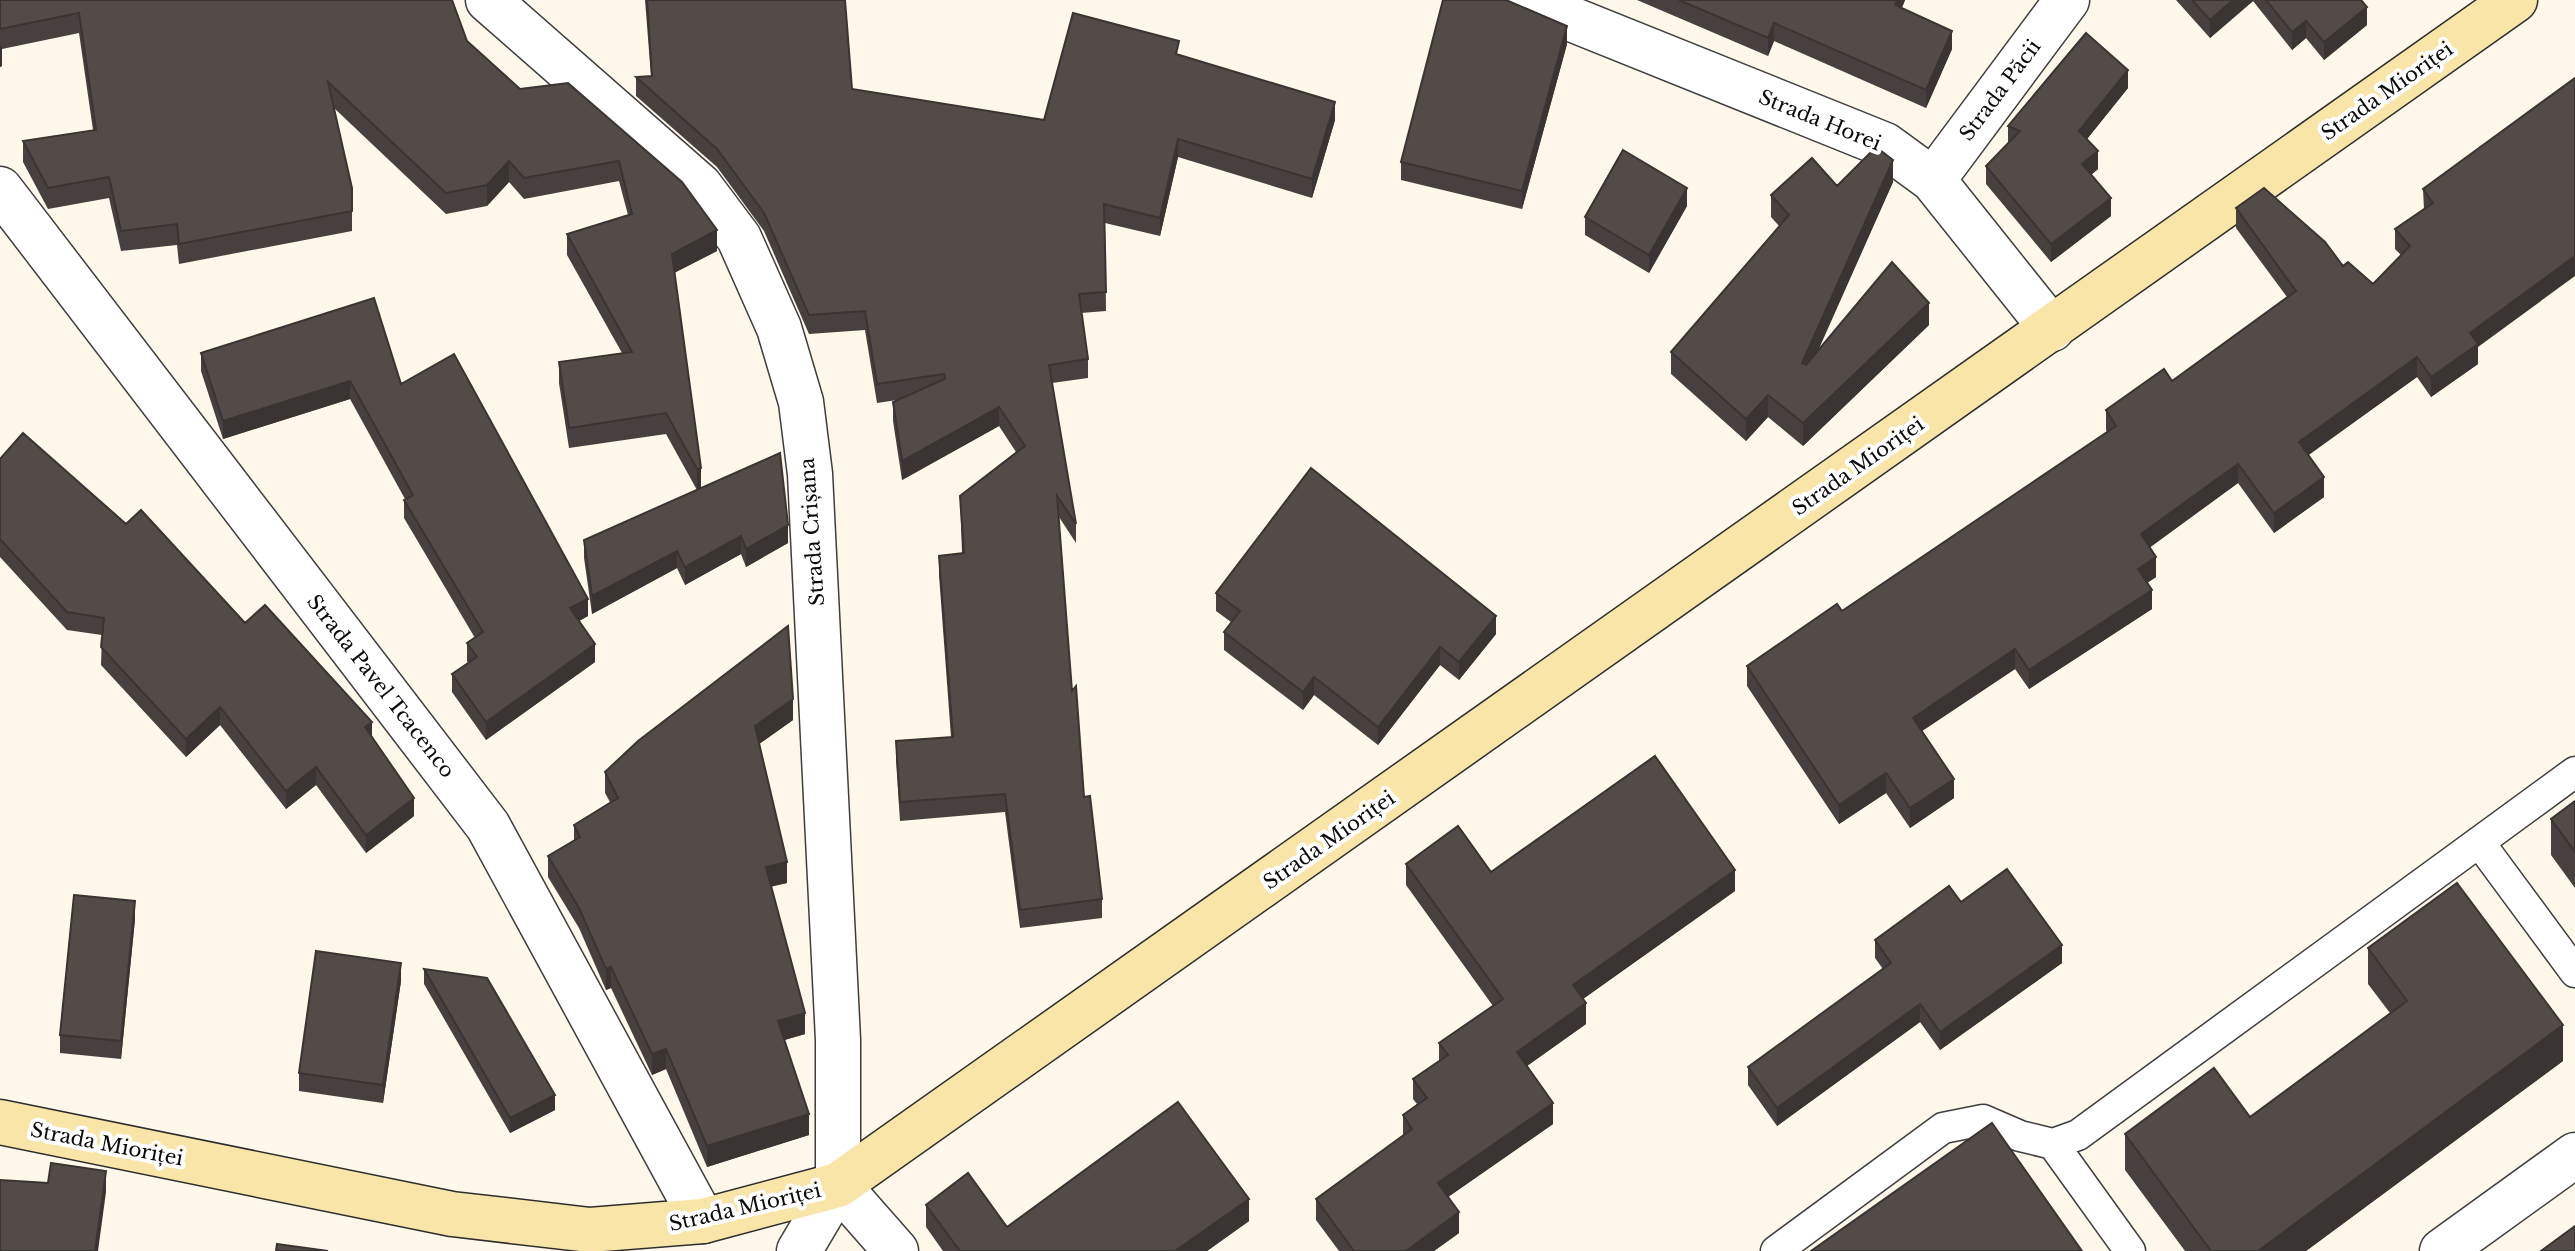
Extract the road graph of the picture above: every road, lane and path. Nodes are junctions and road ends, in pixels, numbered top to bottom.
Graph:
1 (488, 0) edge
2 (1524, 0) edge
3 (2067, 0) edge
4 (2515, 0) edge
5 (1933, 180) junction
6 (0, 189) edge
7 (2052, 329) junction
8 (2575, 772) edge
9 (2479, 842) junction
10 (2575, 972) edge
11 (0, 1122) edge
12 (2053, 1144) junction
13 (2575, 1155) edge
14 (838, 1185) junction
15 (703, 1221) junction
16 (799, 1251) edge
17 (896, 1251) edge
18 (1776, 1251) edge
19 (2130, 1251) edge
20 (2442, 1251) edge

1 - 14 street, Strada Crișana
2 - 5 street, Strada Horei
3 - 5 street, Strada Păcii
4 - 7 street, Strada Mioriței
5 - 7 street, Strada Horei
6 - 15 street, Strada Pavel Tcacenco
7 - 14 street, Strada Mioriței
8 - 9 lane
9 - 10 lane
9 - 12 lane
11 - 15 street, Strada Mioriței
12 - 18 lane
12 - 19 lane
13 - 20 street
14 - 15 street, Strada Mioriței
14 - 16 street
14 - 17 street

